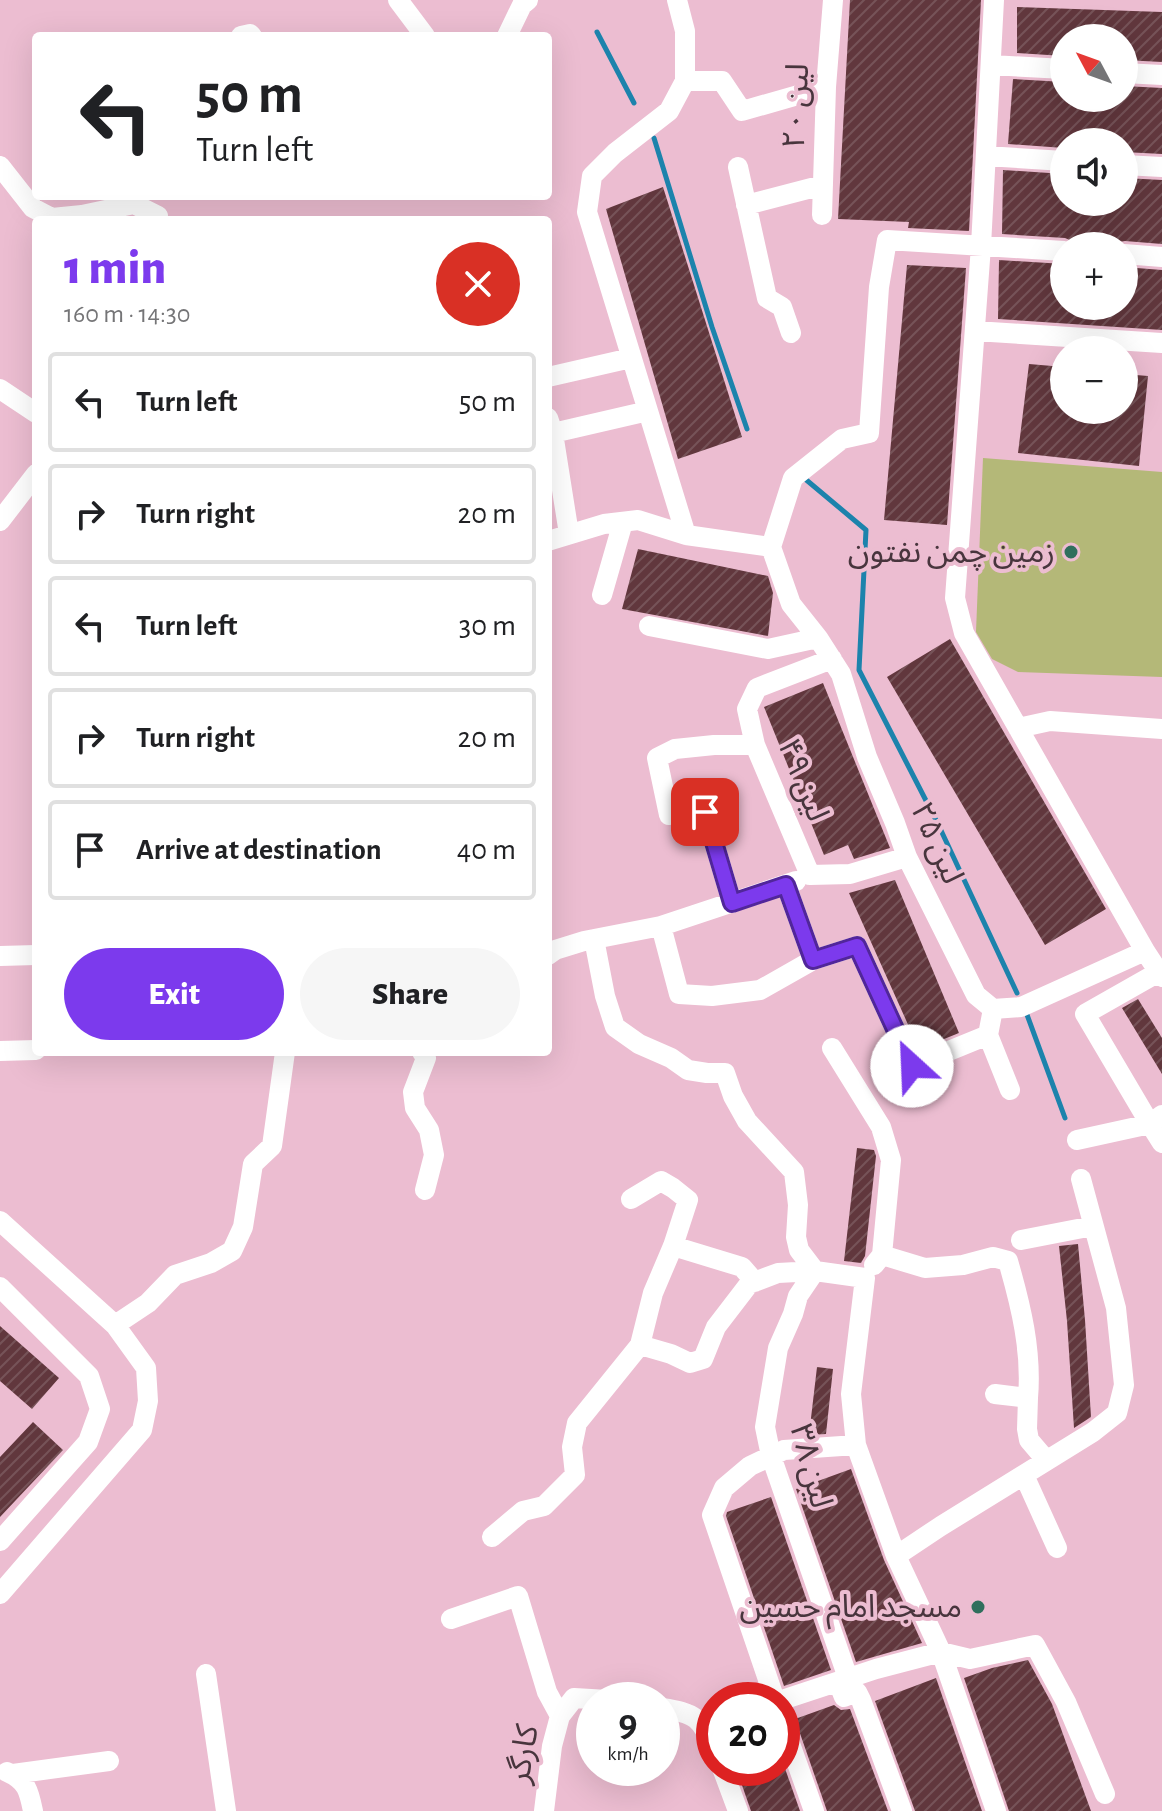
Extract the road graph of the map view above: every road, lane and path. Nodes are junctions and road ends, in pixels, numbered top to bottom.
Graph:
1 (398, 0) edge
2 (528, 0) edge
3 (677, 0) edge
4 (833, 0) edge
5 (994, 0) edge
6 (422, 32) edge
7 (509, 32) edge
8 (991, 65) junction
9 (1050, 68) edge
10 (1138, 74) edge
11 (1162, 75) edge
12 (685, 81) junction
13 (826, 87) junction
14 (986, 156) junction
15 (1050, 160) edge
16 (0, 166) edge
17 (1138, 166) edge
18 (738, 167) dead end
19 (1162, 167) edge
20 (823, 185) junction
21 (133, 200) edge
22 (746, 205) junction
23 (822, 215) dead end
24 (48, 216) edge
25 (72, 216) edge
26 (155, 216) edge
27 (981, 246) junction
28 (1050, 250) edge
29 (1138, 255) edge
30 (1162, 257) edge
31 (975, 331) junction
32 (791, 333) dead end
33 (1162, 343) edge
34 (631, 358) junction
35 (552, 376) edge
36 (0, 389) edge
37 (32, 410) edge
38 (648, 411) junction
39 (552, 425) edge
40 (552, 431) edge
41 (32, 479) edge
42 (0, 521) edge
43 (623, 522) junction
44 (569, 534) junction
45 (686, 535) junction
46 (552, 540) edge
47 (771, 547) junction
48 (602, 595) dead end
49 (649, 626) dead end
50 (818, 638) junction
51 (832, 659) junction
52 (1018, 728) junction
53 (1162, 729) edge
54 (755, 745) junction
55 (705, 812) dead end
56 (669, 815) dead end
57 (907, 857) junction
58 (810, 875) junction
59 (786, 885) junction
60 (732, 903) junction
61 (661, 926) junction
62 (594, 939) junction
63 (1145, 951) junction
64 (552, 952) edge
65 (32, 955) edge
66 (0, 956) edge
67 (813, 960) junction
68 (1160, 974) edge
69 (993, 1009) junction
70 (988, 1035) junction
71 (1, 1045) edge
72 (832, 1048) dead end
73 (32, 1049) edge
74 (284, 1056) edge
75 (425, 1056) edge
76 (1010, 1090) dead end
77 (1156, 1120) edge
78 (1077, 1140) dead end
79 (1162, 1143) edge
80 (1081, 1179) dead end
81 (425, 1190) dead end
82 (631, 1199) dead end
83 (0, 1221) edge
84 (1093, 1226) junction
85 (1021, 1240) dead end
86 (673, 1246) junction
87 (882, 1255) junction
88 (815, 1271) junction
89 (865, 1278) junction
90 (755, 1282) junction
91 (0, 1287) edge
92 (115, 1325) junction
93 (640, 1345) junction
94 (995, 1394) dead end
95 (1028, 1398) junction
96 (856, 1445) junction
97 (771, 1456) junction
98 (1046, 1460) junction
99 (1024, 1475) junction
100 (492, 1537) dead end
101 (0, 1541) edge
102 (1057, 1548) dead end
103 (896, 1556) junction
104 (0, 1594) edge
105 (451, 1619) dead end
106 (941, 1652) junction
107 (206, 1674) dead end
108 (843, 1680) junction
109 (769, 1682) edge
110 (800, 1694) edge
111 (576, 1698) edge
112 (560, 1716) junction
113 (109, 1761) dead end
114 (6, 1771) edge
115 (800, 1772) edge
116 (729, 1786) edge
117 (1105, 1794) dead end
118 (33, 1811) edge
119 (226, 1811) edge
120 (544, 1811) edge
121 (738, 1811) edge
122 (814, 1811) edge
123 (902, 1811) edge
124 (996, 1811) edge

1 - 6 street
2 - 7 street
3 - 12 street
4 - 13 street, لین ۲۰
5 - 8 street
8 - 9 street
8 - 14 street
10 - 11 street
12 - 13 street
12 - 34 street
13 - 20 street, لین ۲۰
14 - 15 street
14 - 27 street
16 - 24 street
17 - 19 street
18 - 22 street
20 - 22 street
20 - 23 street, لین ۲۰
21 - 25 street
21 - 26 street
22 - 32 street
27 - 28 street
27 - 31 street
27 - 47 street
29 - 30 street
31 - 33 street
31 - 52 street
34 - 35 street
34 - 38 street
36 - 37 street
38 - 39 street
38 - 45 street
40 - 44 street
41 - 42 street
43 - 44 street
43 - 45 street
43 - 48 street
44 - 46 street
45 - 47 street
47 - 50 street, لین ۲۵
49 - 50 street
50 - 51 street, لین ۲۵
51 - 54 street, لین ۴۹
51 - 57 street, لین ۲۵
52 - 53 street
52 - 63 street
54 - 56 street
54 - 58 street, لین ۴۹
55 - 60 street
57 - 58 street
57 - 69 street, لین ۲۵
58 - 59 street
59 - 60 street
59 - 67 street
60 - 61 street
61 - 62 street
61 - 67 street
62 - 64 street
62 - 88 street
63 - 68 street
63 - 69 street
65 - 66 street
67 - 70 street
68 - 77 street
69 - 70 street
70 - 76 street
71 - 73 street
72 - 87 street
74 - 92 street
75 - 81 street
77 - 78 street
77 - 79 street
80 - 84 street
82 - 86 street
83 - 92 street
84 - 85 street
84 - 98 street
86 - 90 street
86 - 93 street
87 - 89 street
87 - 95 street
88 - 89 street
88 - 90 street
88 - 97 street, لین ۳۸
89 - 96 street
90 - 93 street
91 - 101 street
92 - 104 street
93 - 100 street
94 - 95 street
95 - 98 street
96 - 97 street
96 - 103 street
97 - 108 street, لین ۳۸
97 - 109 street
98 - 99 street
99 - 102 street
99 - 103 street
103 - 106 street
105 - 112 street
106 - 108 street
106 - 117 street
106 - 124 street
107 - 119 street
108 - 110 street
108 - 123 street
111 - 112 street, کارگر
112 - 120 street, کارگر
113 - 114 street
114 - 118 street
115 - 122 street
116 - 121 street

